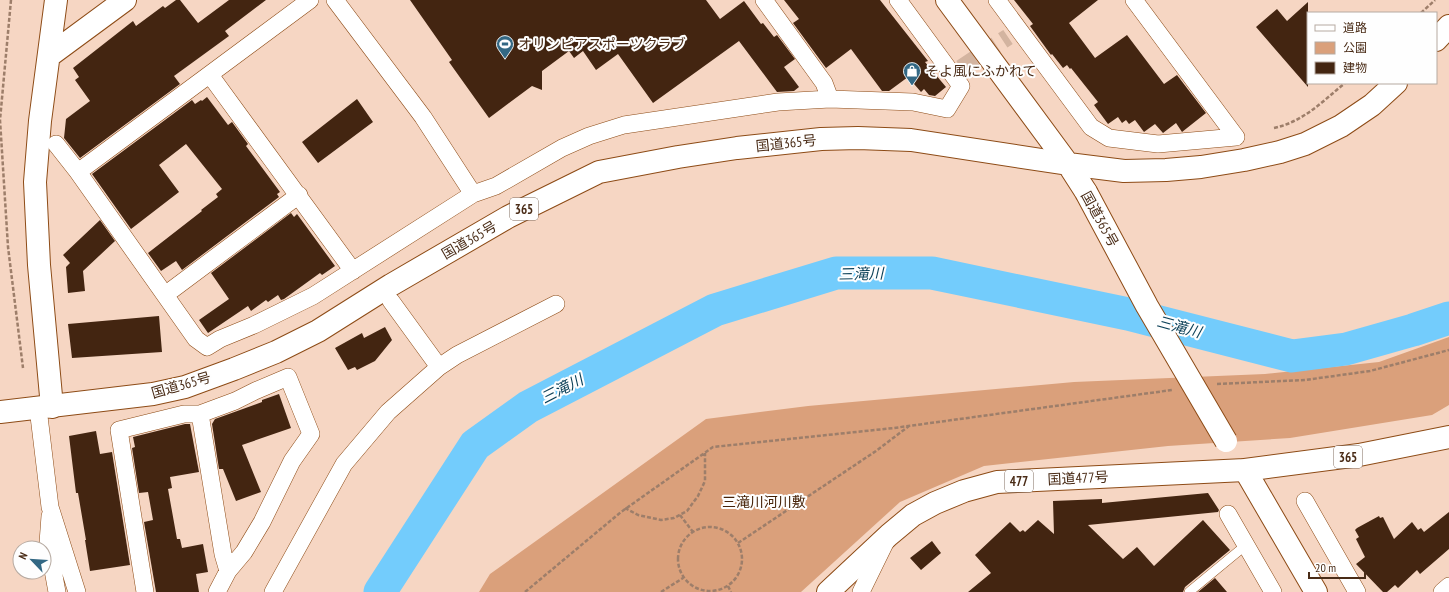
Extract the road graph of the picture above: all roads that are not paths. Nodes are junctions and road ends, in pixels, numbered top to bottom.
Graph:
1 (56, 0) edge
2 (125, 0) edge
3 (310, 0) edge
4 (335, 0) edge
5 (764, 0) edge
6 (898, 0) edge
7 (947, 0) edge
8 (997, 0) edge
9 (1134, 0) edge
10 (1449, 26) edge
11 (1437, 39) edge
12 (49, 56) junction
13 (210, 75) junction
14 (1395, 84) edge
15 (830, 99) junction
16 (56, 144) dead end
17 (1068, 164) junction
18 (78, 172) junction
19 (473, 194) junction
20 (299, 195) junction
21 (353, 271) junction
22 (165, 295) junction
23 (391, 301) dead end
24 (556, 304) dead end
25 (439, 367) junction
26 (45, 408) junction
27 (7, 411) edge
28 (200, 414) junction
29 (1449, 437) edge
30 (1245, 470) junction
31 (1305, 501) dead end
32 (50, 508) junction
33 (1228, 514) dead end
34 (889, 535) junction
35 (1246, 545) junction
36 (228, 570) junction
37 (1449, 586) edge
38 (56, 592) edge
39 (78, 592) edge
40 (145, 592) edge
41 (217, 592) edge
42 (273, 592) edge
43 (828, 592) edge
44 (861, 592) edge
45 (1189, 592) edge
46 (1273, 592) edge
47 (1316, 592) edge
48 (1356, 592) edge
49 (1442, 592) edge

1 - 12 main road
2 - 12 main road
3 - 13 street
4 - 19 street
5 - 15 street
6 - 15 street
7 - 17 main road
8 - 9 street
10 - 11 main road
12 - 26 main road
13 - 18 street
13 - 20 street
14 - 17 main road
15 - 19 street
16 - 18 street
17 - 26 main road, 国道365号 / 365
17 - 30 main road, 国道365号, bridge
18 - 22 street
19 - 21 street
20 - 21 street
20 - 22 street
21 - 22 street
23 - 25 street
24 - 25 street
25 - 42 street
26 - 27 main road, 国道365号 / 365
26 - 32 street
28 - 36 street
28 - 36 street
28 - 40 street
29 - 30 main road, 365
30 - 34 main road, 国道477号 / 477
30 - 47 main road, 国道365号
31 - 48 street
32 - 38 street
32 - 39 street
33 - 35 street
34 - 43 main road, 国道477号 / 477
34 - 44 street
35 - 45 lane
35 - 46 street
36 - 41 street
37 - 49 street

